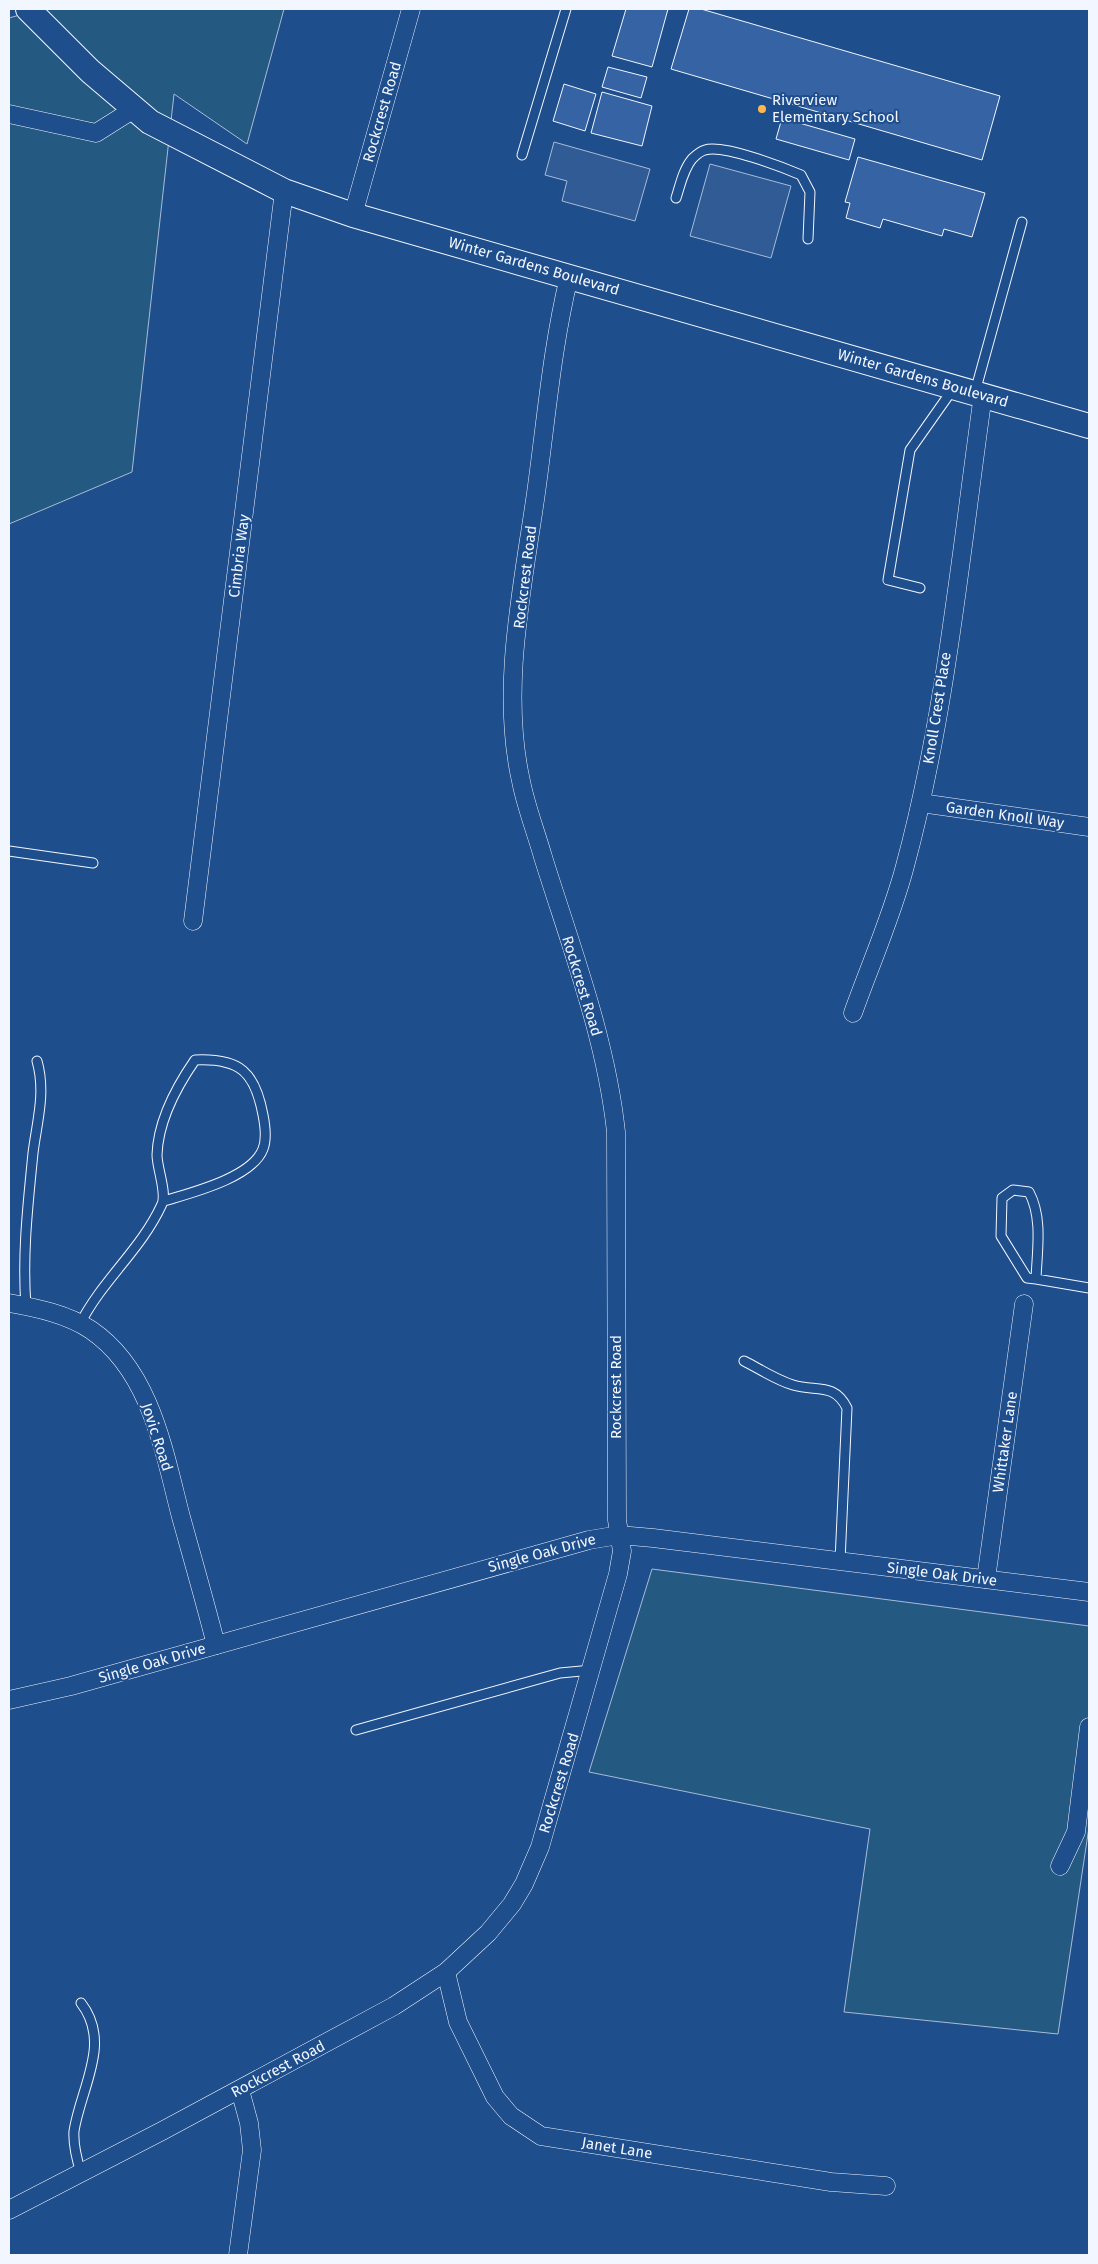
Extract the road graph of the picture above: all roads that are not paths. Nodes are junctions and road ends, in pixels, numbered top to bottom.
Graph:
1 (28, 9) edge
2 (411, 9) edge
3 (566, 9) edge
4 (134, 108) junction
5 (9, 114) edge
6 (522, 155) dead end
7 (284, 191) junction
8 (676, 198) dead end
9 (353, 215) junction
10 (1022, 222) dead end
11 (808, 239) dead end
12 (569, 277) junction
13 (971, 392) junction
14 (1089, 426) edge
15 (920, 588) dead end
16 (921, 803) junction
17 (1089, 827) edge
18 (9, 851) edge
19 (93, 864) dead end
20 (193, 921) dead end
21 (853, 1013) dead end
22 (37, 1062) dead end
23 (164, 1201) junction
24 (1036, 1279) junction
25 (1089, 1288) edge
26 (17, 1304) edge
27 (1024, 1304) dead end
28 (80, 1324) junction
29 (744, 1361) dead end
30 (620, 1536) junction
31 (840, 1561) junction
32 (986, 1579) junction
33 (1089, 1592) edge
34 (216, 1645) junction
35 (592, 1670) junction
36 (9, 1700) edge
37 (1089, 1727) edge
38 (356, 1730) dead end
39 (1060, 1866) dead end
40 (446, 1972) junction
41 (81, 2002) dead end
42 (240, 2090) junction
43 (81, 2173) junction
44 (886, 2186) dead end
45 (9, 2210) edge
46 (238, 2255) edge

1 - 4 main road, Winter Gardens Boulevard
2 - 9 street, Rockcrest Road
3 - 6 lane
4 - 5 street
4 - 7 main road, Winter Gardens Boulevard
7 - 9 main road, Winter Gardens Boulevard
7 - 20 street, Cimbria Way
8 - 11 lane
9 - 12 main road, Winter Gardens Boulevard
10 - 13 lane
12 - 13 main road, Winter Gardens Boulevard
12 - 30 street, Rockcrest Road
13 - 14 main road, Winter Gardens Boulevard
13 - 15 lane
13 - 16 street, Knoll Crest Place
16 - 17 street, Garden Knoll Way
16 - 21 street, Knoll Crest Place
18 - 19 lane
22 - 26 lane
23 - 23 lane
23 - 28 lane
24 - 24 lane
24 - 25 lane
26 - 28 street, Jovic Road
27 - 32 street, Whittaker Lane
28 - 34 street, Jovic Road
29 - 31 lane
30 - 31 street, Single Oak Drive
30 - 34 street, Single Oak Drive
30 - 35 street, Rockcrest Road
31 - 32 street, Single Oak Drive
32 - 33 street, Single Oak Drive
34 - 36 street, Single Oak Drive
35 - 38 lane
35 - 40 street, Rockcrest Road
37 - 39 street
40 - 42 street, Rockcrest Road
40 - 44 street, Janet Lane
41 - 43 lane
42 - 43 street, Rockcrest Road
42 - 46 street
43 - 45 street, Rockcrest Road

